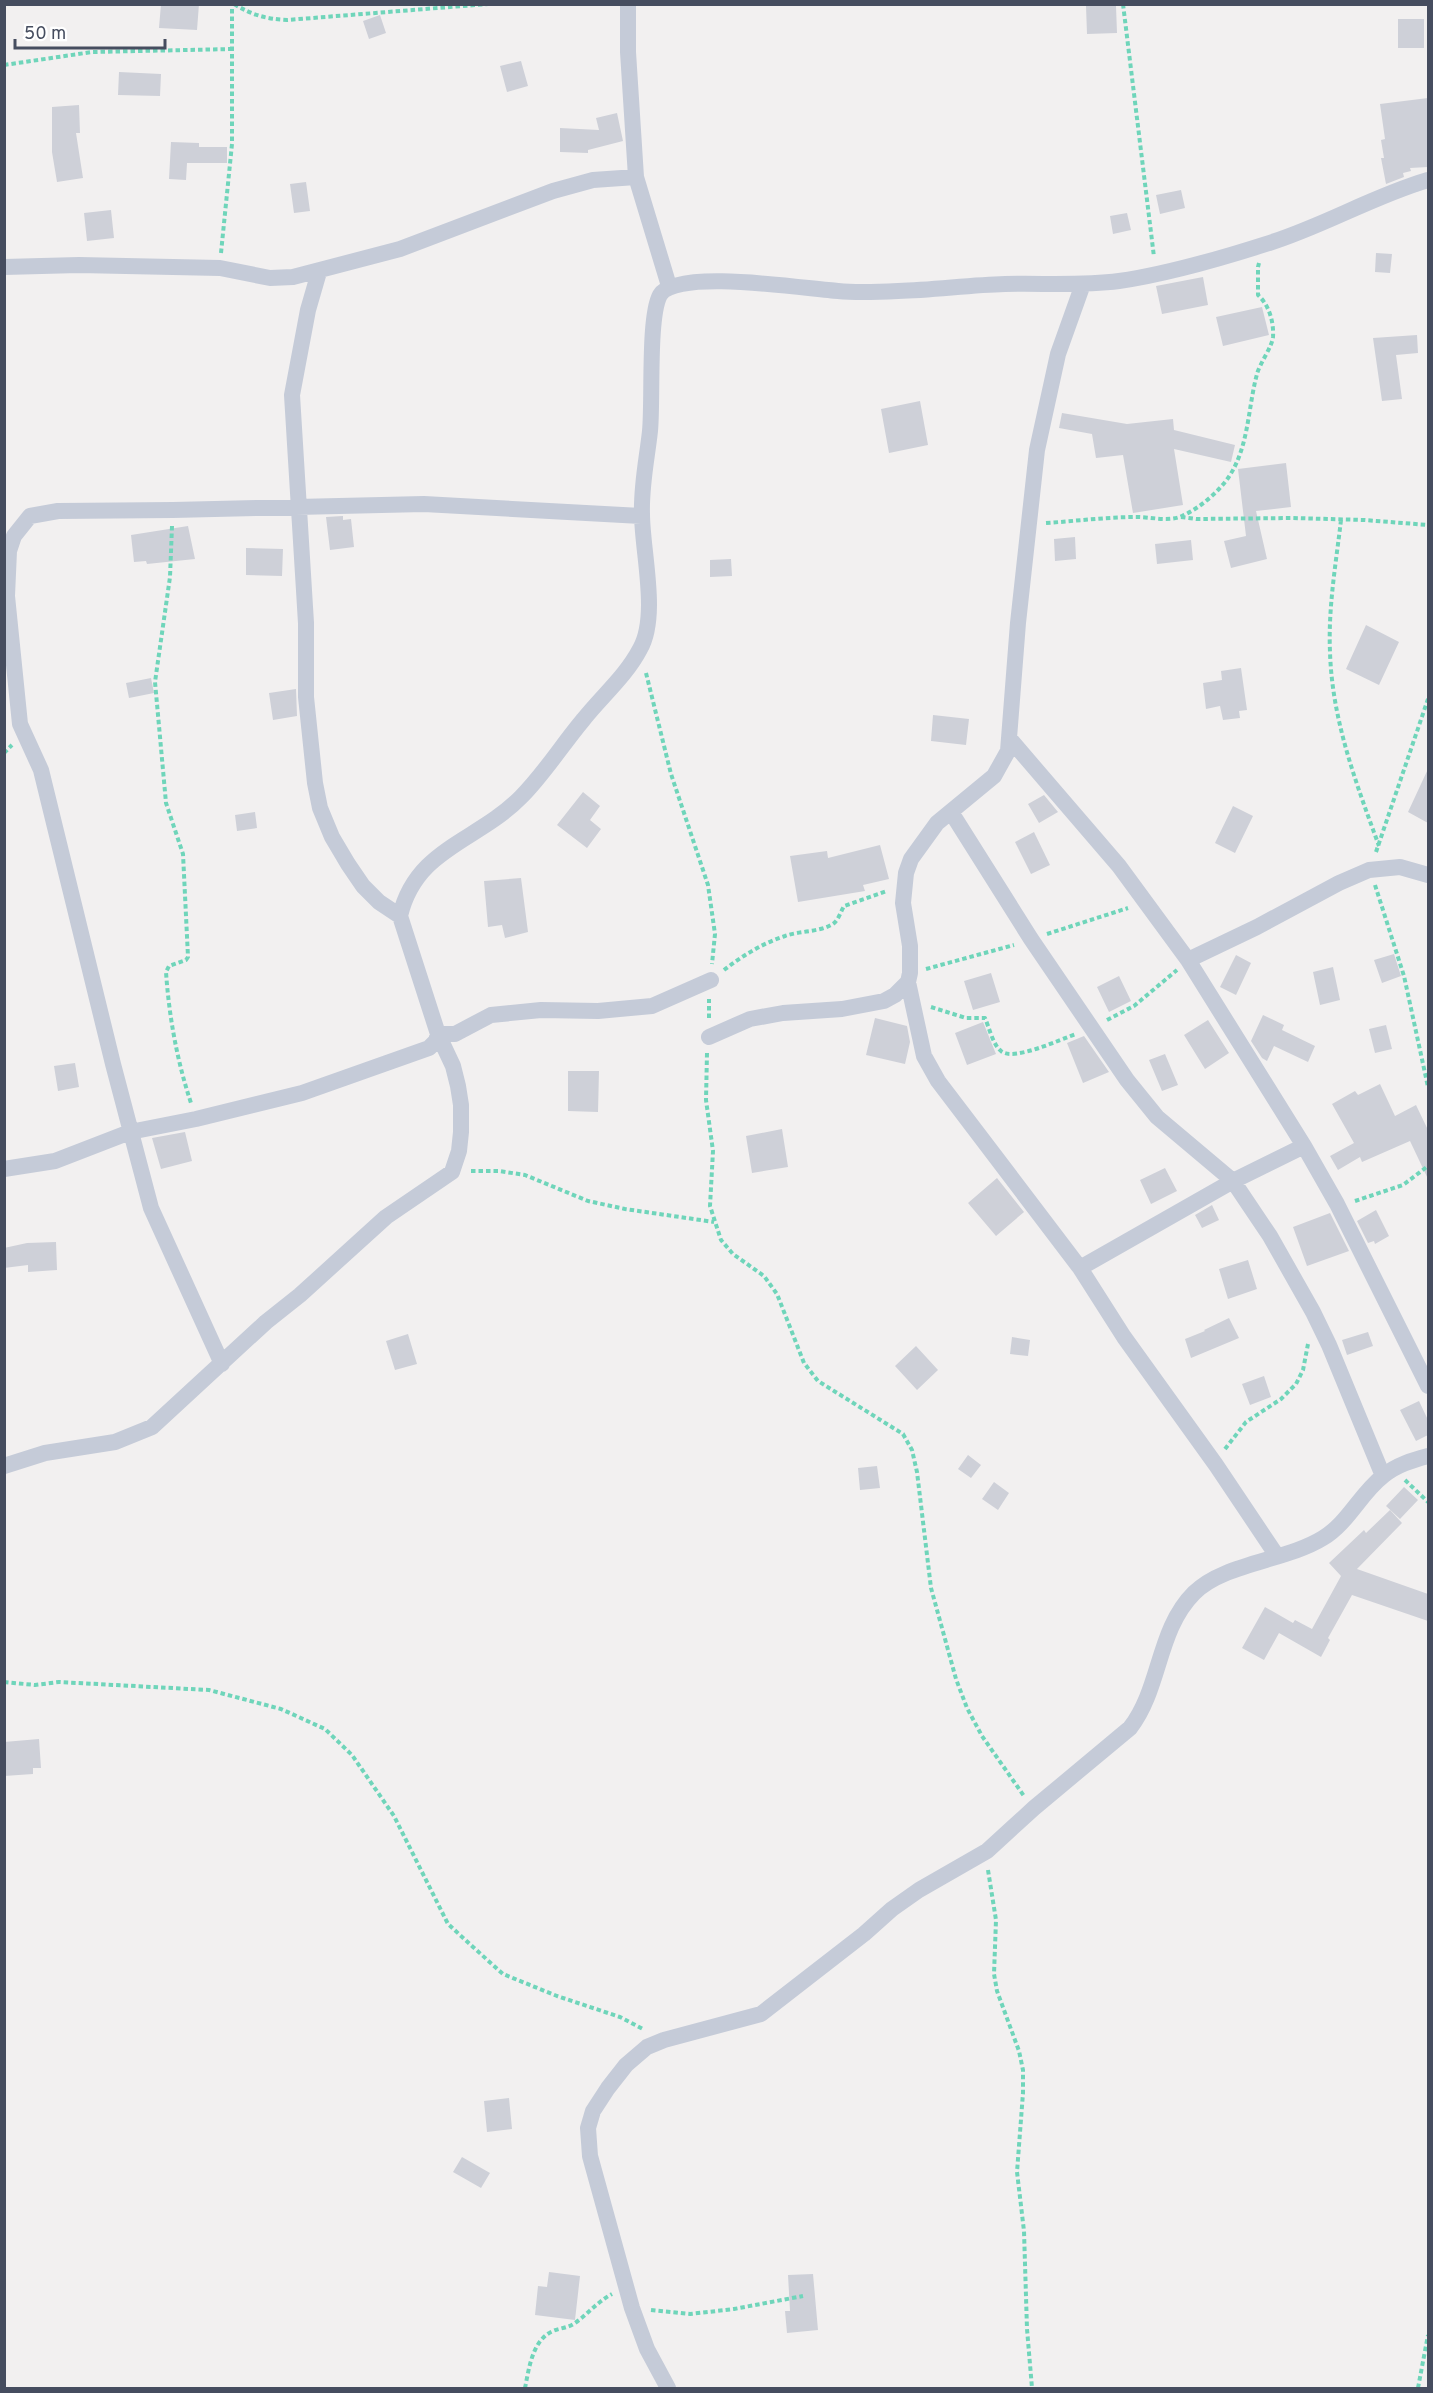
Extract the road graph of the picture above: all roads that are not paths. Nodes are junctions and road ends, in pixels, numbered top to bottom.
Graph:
1 (628, 4) edge
2 (636, 177) junction
3 (1428, 180) edge
4 (4, 267) edge
5 (320, 272) junction
6 (1083, 284) junction
7 (669, 286) junction
8 (298, 507) junction
9 (641, 516) junction
10 (1010, 738) junction
11 (951, 812) junction
12 (1428, 875) edge
13 (400, 916) junction
14 (1188, 960) junction
15 (909, 978) junction
16 (711, 980) road end
17 (438, 1034) junction
18 (709, 1037) road end
19 (130, 1132) junction
20 (1304, 1146) junction
21 (4, 1169) edge
22 (1233, 1181) junction
23 (1080, 1268) junction
24 (222, 1364) junction
25 (1428, 1386) edge
26 (1428, 1456) edge
27 (4, 1466) edge
28 (1388, 1473) junction
29 (1277, 1556) junction
30 (668, 2388) edge

1 - 2 street
2 - 5 street
2 - 7 street
3 - 6 street
4 - 5 street
5 - 8 street
6 - 7 street
6 - 10 street
7 - 9 street
8 - 9 street
8 - 13 street
8 - 19 street
9 - 13 street
10 - 11 street
10 - 14 street
11 - 15 street
11 - 22 street
12 - 14 street
13 - 17 street
14 - 20 street
15 - 18 street
15 - 23 street
16 - 17 street
17 - 19 street
17 - 24 street
19 - 21 street
19 - 24 street
20 - 22 street
20 - 25 street
22 - 23 street
22 - 28 street
23 - 29 street
24 - 27 street
26 - 28 street
28 - 29 street
29 - 30 street

